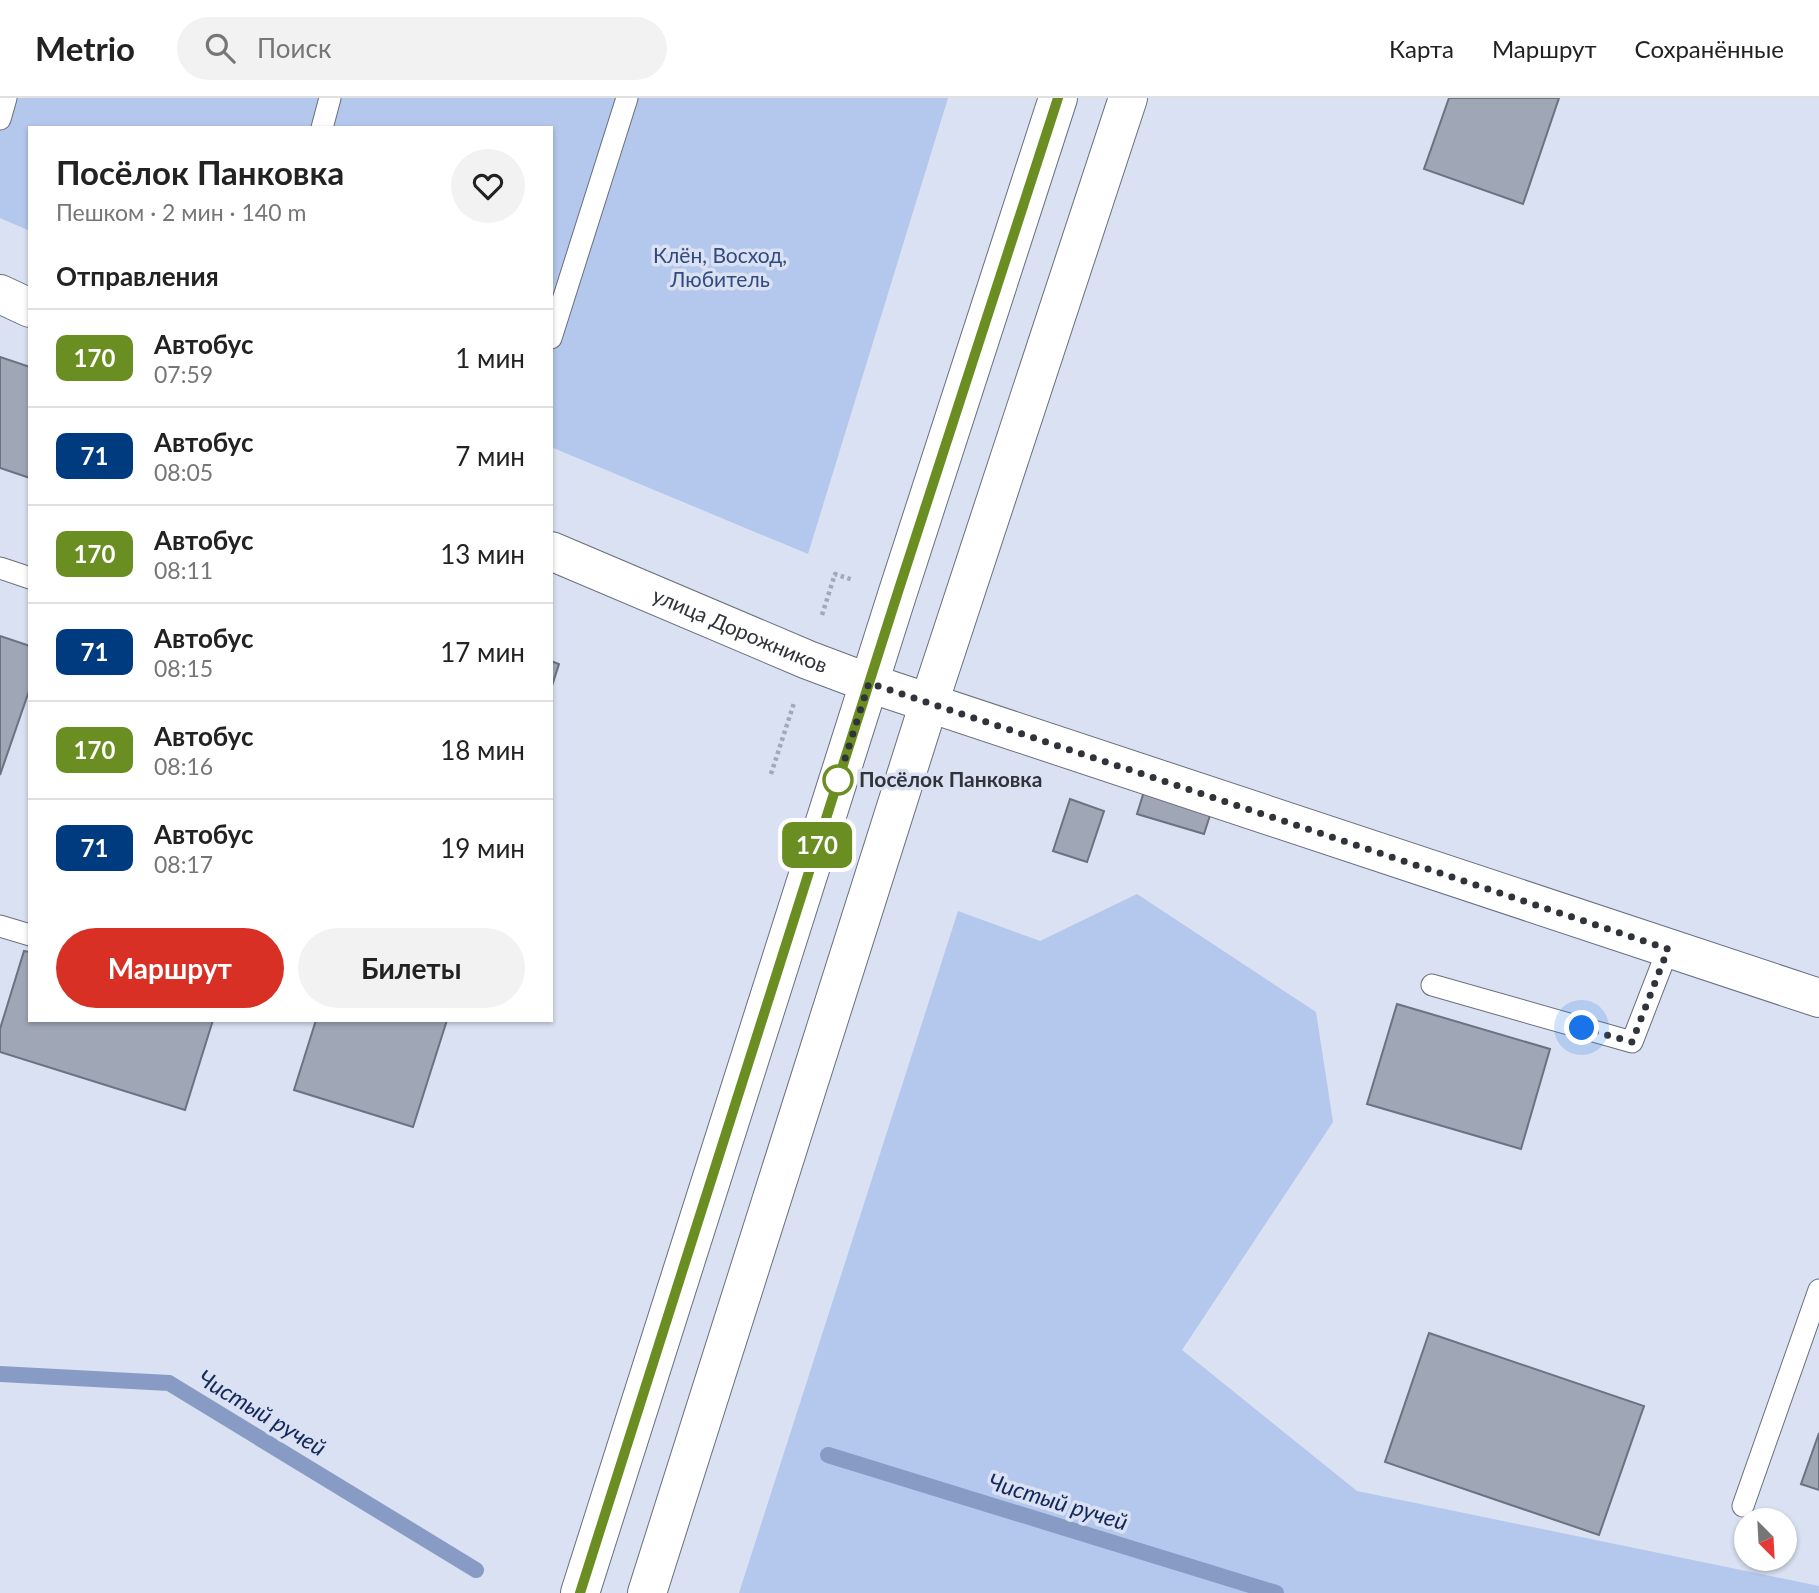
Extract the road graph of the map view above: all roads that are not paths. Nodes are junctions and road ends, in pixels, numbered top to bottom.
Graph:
1 (6, 98) edge
2 (330, 98) edge
3 (627, 98) edge
4 (1058, 98) edge
5 (1128, 98) edge
6 (0, 119) edge
7 (322, 126) edge
8 (0, 294) edge
9 (28, 308) edge
10 (553, 332) edge
11 (553, 552) edge
12 (0, 568) edge
13 (28, 577) edge
14 (869, 683) junction
15 (929, 703) junction
16 (0, 926) edge
17 (28, 934) edge
18 (1668, 949) junction
19 (1432, 985) dead end
20 (1819, 998) edge
21 (1819, 1290) edge
22 (1743, 1506) dead end
23 (580, 1593) edge
24 (647, 1593) edge

1 - 6 lane
2 - 7 lane
3 - 10 lane
4 - 14 main road
5 - 15 main road
8 - 9 main road
11 - 14 main road, улица Дорожников
12 - 13 lane
14 - 15 main road, улица Дорожников
14 - 23 main road
15 - 18 main road, улица Дорожников
15 - 24 main road
16 - 17 lane
18 - 19 lane
18 - 20 main road, улица Дорожников
21 - 22 lane

